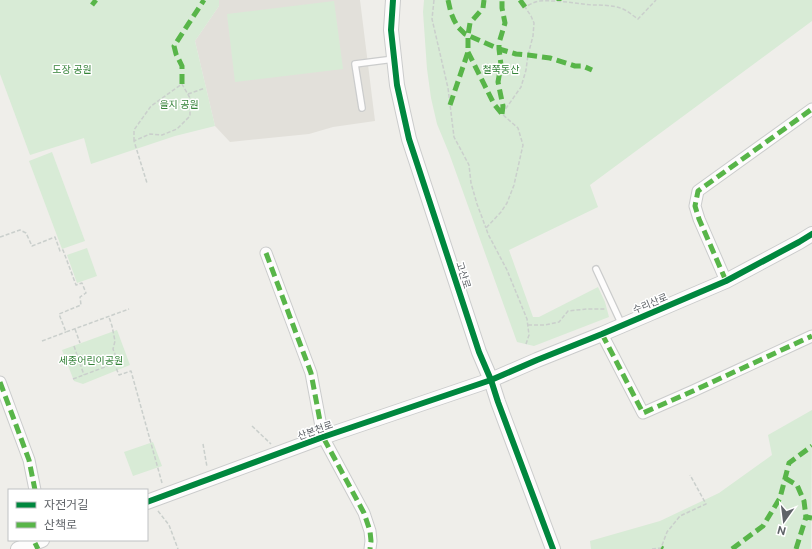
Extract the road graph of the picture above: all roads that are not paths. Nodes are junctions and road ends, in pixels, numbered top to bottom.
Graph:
1 (393, 0) edge
2 (394, 59) junction
3 (362, 108) dead end
4 (812, 109) edge
5 (812, 234) edge
6 (266, 253) dead end
7 (596, 270) dead end
8 (726, 281) junction
9 (622, 326) junction
10 (602, 334) junction
11 (812, 336) edge
12 (491, 380) junction
13 (0, 382) edge
14 (323, 437) junction
15 (35, 489) edge
16 (148, 501) edge
17 (38, 544) edge
18 (18, 549) edge
19 (370, 549) edge
20 (552, 549) edge

1 - 2 street, 고산로
2 - 3 lane
2 - 12 street, 고산로
4 - 8 street
5 - 8 street, 수리산로
6 - 14 street
7 - 9 lane
8 - 9 street, 수리산로
9 - 10 street, 수리산로
10 - 11 street
10 - 12 street, 수리산로
12 - 14 street, 산본천로
12 - 20 street, 고산로
13 - 15 street
14 - 16 street, 산본천로
14 - 19 street
17 - 18 street

